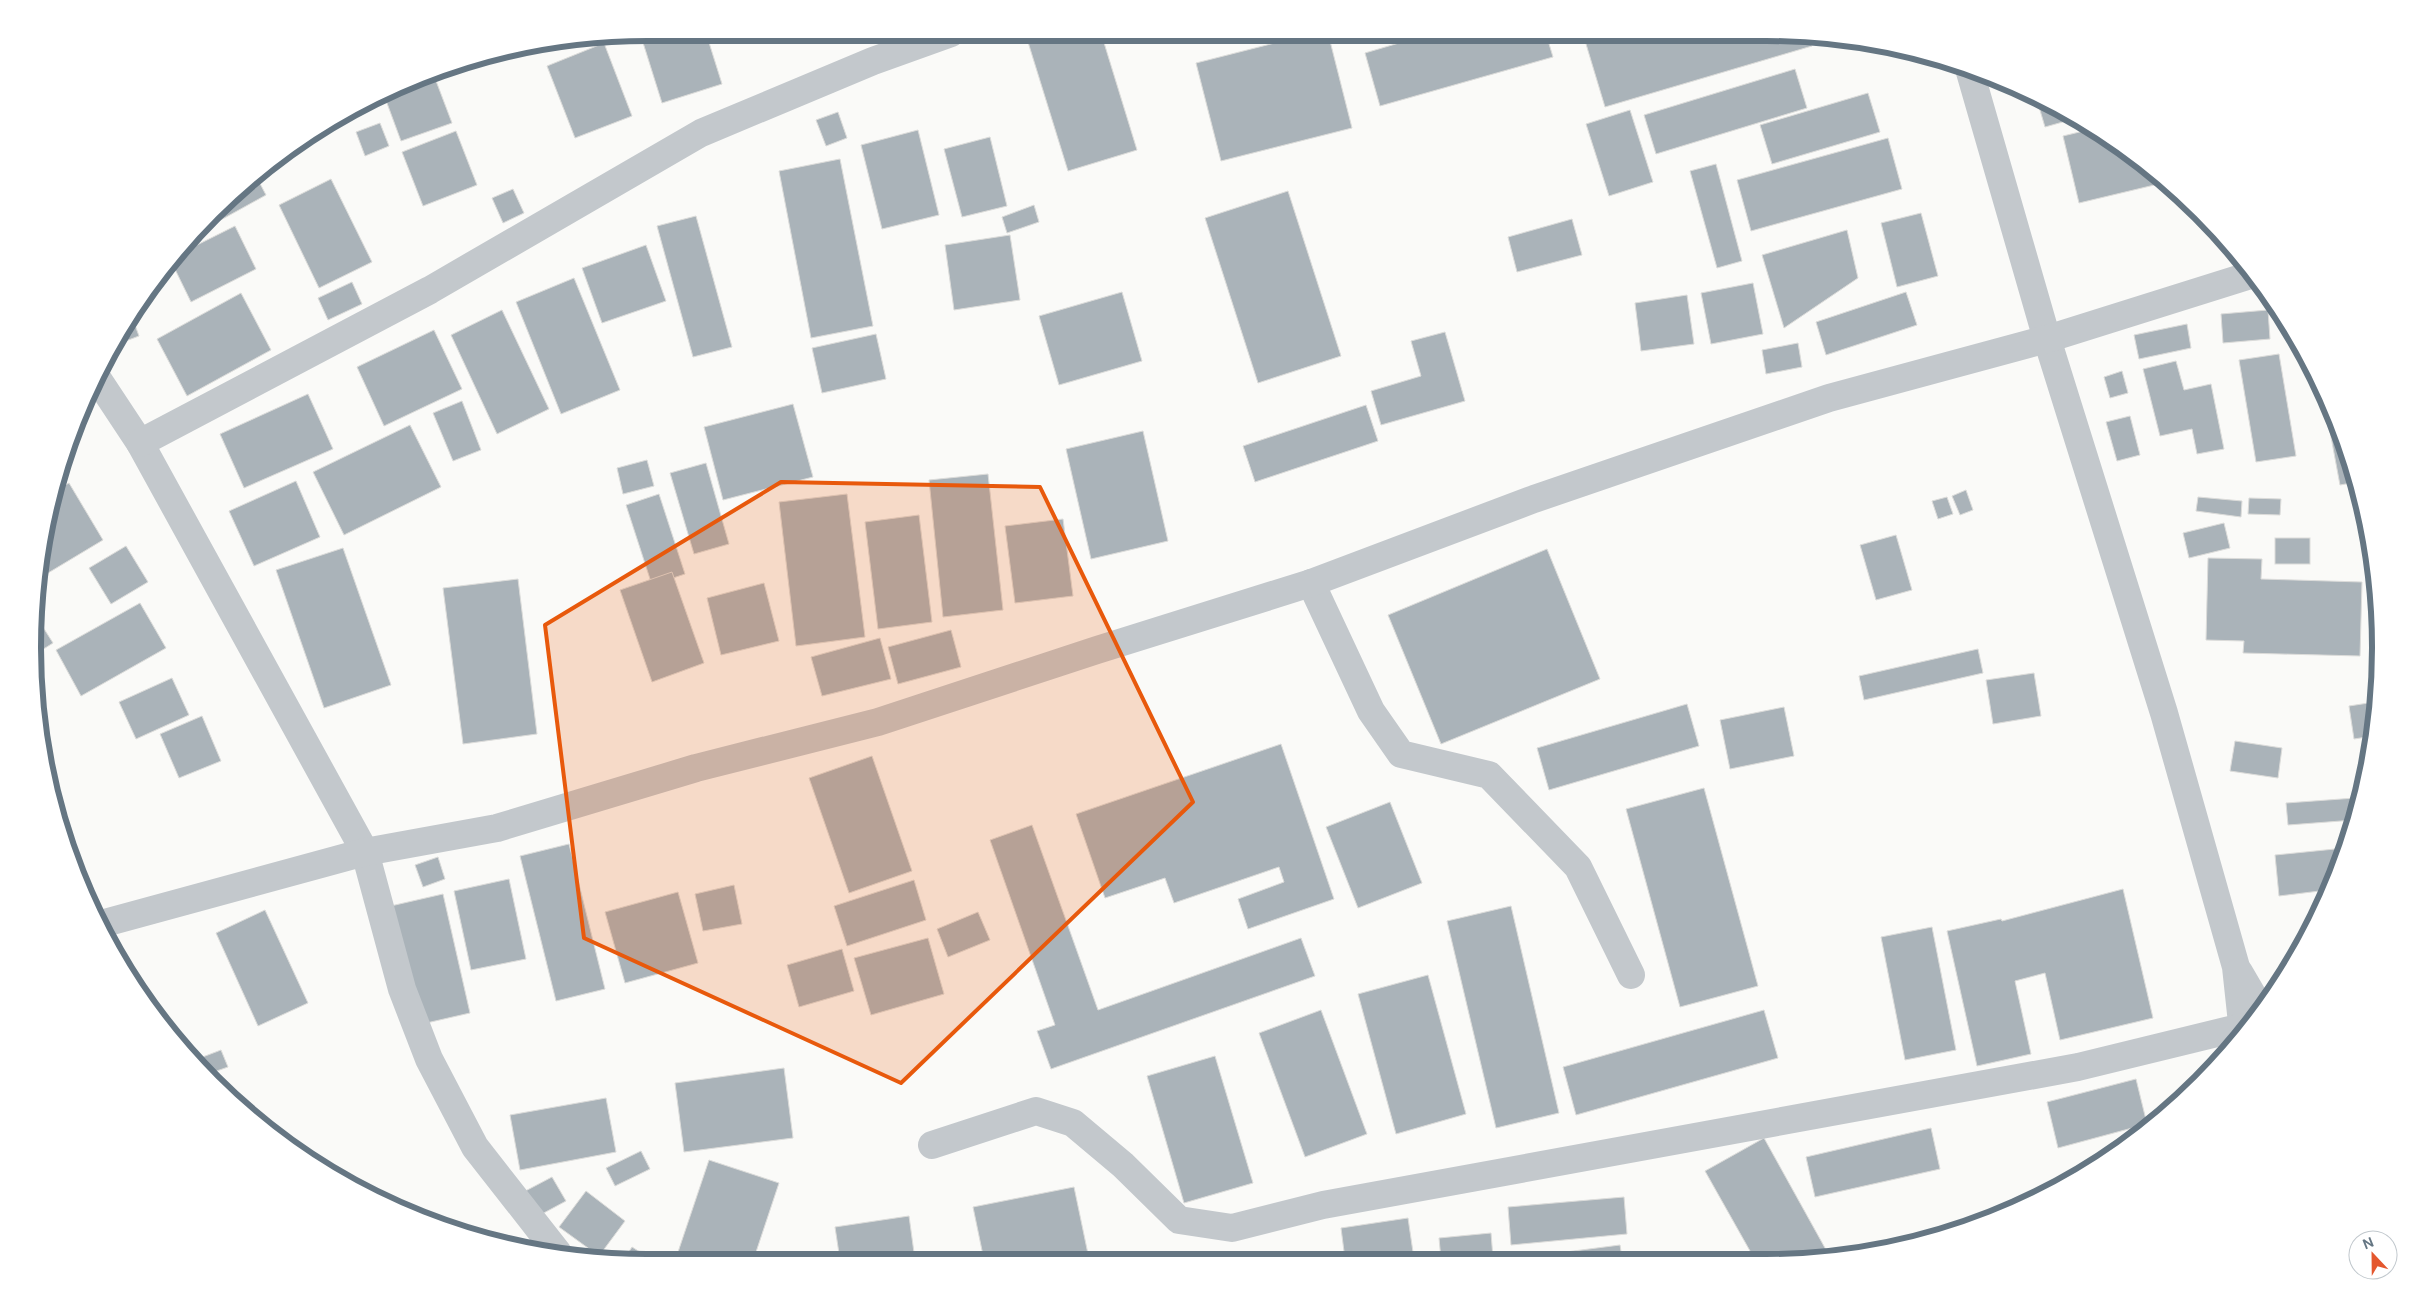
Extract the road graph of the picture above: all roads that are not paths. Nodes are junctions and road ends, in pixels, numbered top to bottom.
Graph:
1 (929, 41) edge
2 (1972, 77) edge
3 (2245, 277) edge
4 (2047, 339) junction
5 (101, 385) edge
6 (140, 443) junction
7 (1311, 584) junction
8 (365, 852) junction
9 (107, 922) edge
10 (2236, 967) junction
11 (1631, 975) dead end
12 (2257, 1002) edge
13 (2241, 1023) edge
14 (2235, 1031) edge
15 (932, 1145) dead end
16 (553, 1246) edge

1 - 6 street
2 - 4 street
3 - 4 street
4 - 7 street
4 - 10 street
5 - 6 street
6 - 8 street
7 - 8 street
7 - 11 street
8 - 9 street
8 - 16 street
10 - 12 street
10 - 13 street
14 - 15 street

